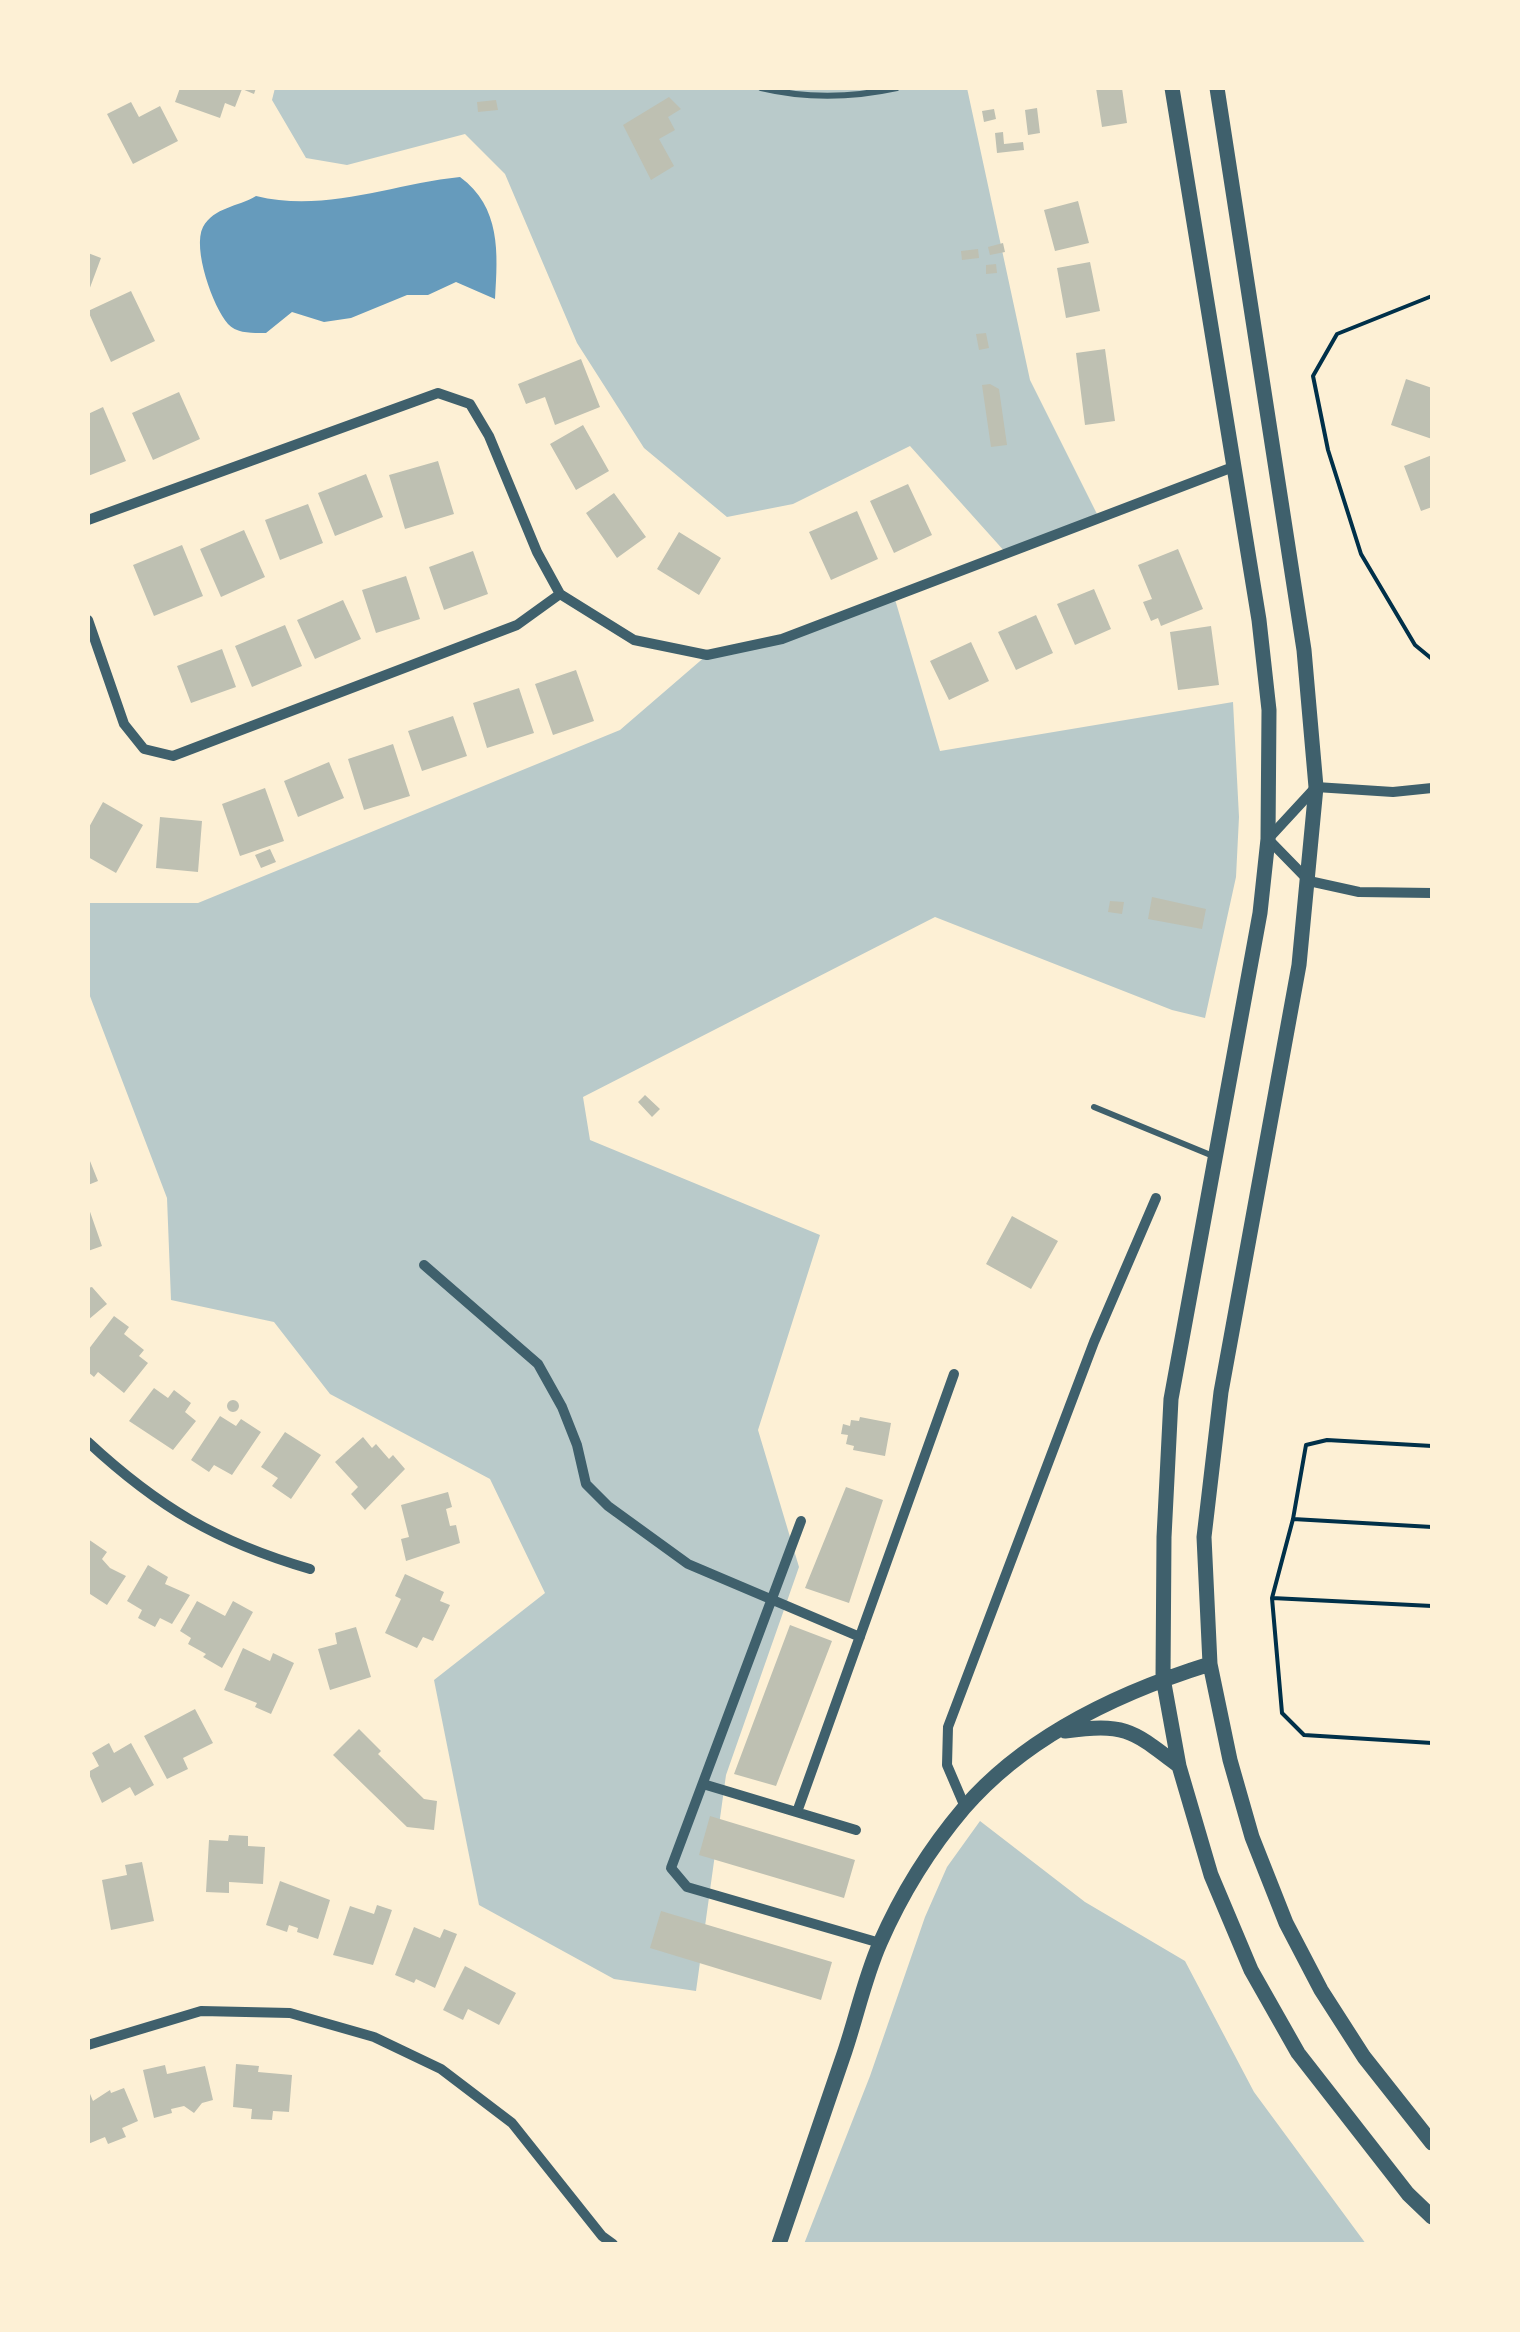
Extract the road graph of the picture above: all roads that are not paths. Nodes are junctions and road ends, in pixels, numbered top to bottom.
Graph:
1 (761, 88) edge
2 (898, 88) edge
3 (1172, 88) edge
4 (1217, 88) edge
5 (1233, 466) junction
6 (88, 520) edge
7 (560, 594) junction
8 (88, 620) edge
9 (1316, 786) junction
10 (1432, 788) edge
11 (1268, 838) junction
12 (1309, 881) junction
13 (1432, 893) edge
14 (1094, 1107) dead end
15 (1215, 1156) junction
16 (1156, 1198) dead end
17 (424, 1264) dead end
18 (954, 1374) dead end
19 (88, 1442) edge
20 (800, 1521) dead end
21 (310, 1569) dead end
22 (771, 1600) junction
23 (860, 1637) junction
24 (1210, 1664) junction
25 (1163, 1678) junction
26 (1055, 1732) junction
27 (1179, 1766) junction
28 (702, 1784) junction
29 (965, 1807) junction
30 (797, 1812) junction
31 (856, 1830) dead end
32 (880, 1943) junction
33 (88, 2044) edge
34 (1432, 2143) edge
35 (1432, 2218) edge
36 (613, 2244) edge
37 (779, 2244) edge

1 - 2 lane
3 - 5 street
4 - 9 street
5 - 7 street
5 - 11 street
6 - 7 street
7 - 8 street
9 - 10 street
9 - 11 street
9 - 12 street
11 - 12 street
11 - 15 street
12 - 13 street
12 - 24 street
14 - 15 lane
15 - 25 street
16 - 29 street
17 - 22 street
18 - 23 street
19 - 21 street
20 - 22 street
22 - 23 street
22 - 28 street
23 - 30 street
24 - 25 street
24 - 34 street
25 - 26 street
25 - 27 street
26 - 27 street
26 - 29 street
27 - 35 street
28 - 30 street
28 - 32 street
29 - 32 street
30 - 31 street
32 - 37 street
33 - 36 street

